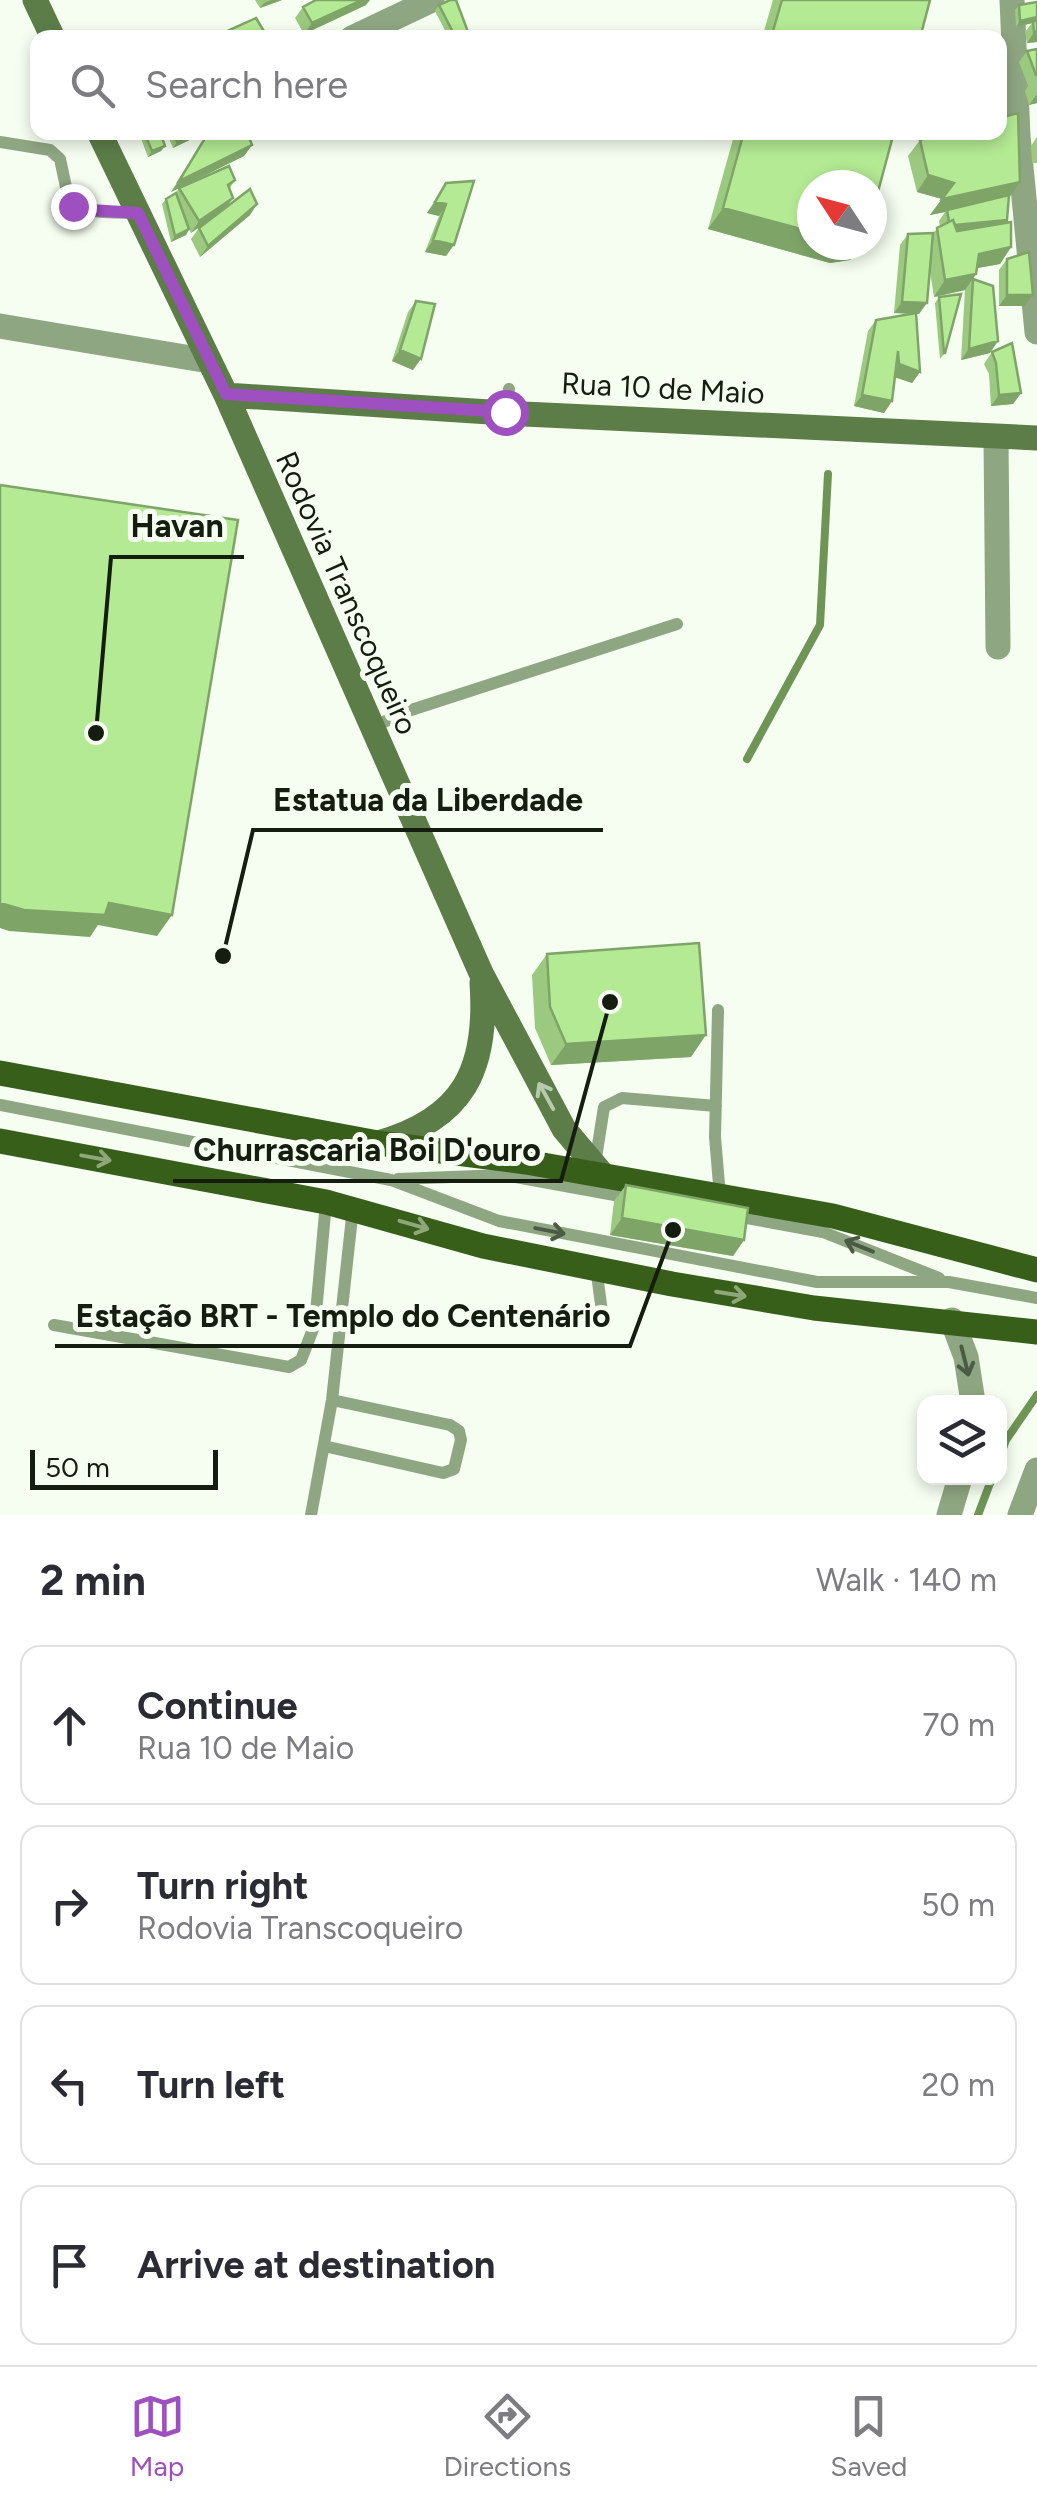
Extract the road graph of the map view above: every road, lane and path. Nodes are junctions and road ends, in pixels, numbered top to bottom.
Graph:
1 (35, 0) edge
2 (432, 0) edge
3 (1012, 0) edge
4 (393, 9) edge
5 (49, 30) edge
6 (363, 30) edge
7 (103, 140) edge
8 (0, 142) edge
9 (138, 213) junction
10 (0, 326) edge
11 (1037, 332) edge
12 (209, 361) junction
13 (226, 394) junction
14 (996, 438) junction
15 (1037, 438) edge
16 (677, 624) dead end
17 (998, 647) dead end
18 (372, 728) junction
19 (481, 973) junction
20 (718, 1010) dead end
21 (0, 1073) edge
22 (0, 1105) edge
23 (716, 1106) junction
24 (0, 1142) edge
25 (378, 1143) junction
26 (599, 1170) junction
27 (391, 1180) junction
28 (637, 1198) edge
29 (326, 1202) junction
30 (716, 1204) junction
31 (353, 1208) junction
32 (596, 1267) junction
33 (1037, 1270) edge
34 (949, 1282) junction
35 (1037, 1298) edge
36 (602, 1312) dead end
37 (952, 1320) junction
38 (54, 1325) dead end
39 (1037, 1332) edge
40 (973, 1395) edge
41 (332, 1400) junction
42 (324, 1446) junction
43 (1037, 1470) edge
44 (958, 1485) edge
45 (311, 1515) edge
46 (949, 1515) edge
47 (1020, 1515) edge

1 - 5 main road
2 - 4 street
3 - 11 street
4 - 6 street
7 - 9 main road, Rodovia Transcoqueiro
8 - 9 lane
9 - 12 main road, Rodovia Transcoqueiro
10 - 12 street
12 - 13 main road, Rodovia Transcoqueiro
13 - 14 main road, Rua 10 de Maio
13 - 18 main road, Rodovia Transcoqueiro
14 - 15 main road, Rua 10 de Maio
14 - 17 street
16 - 18 lane
18 - 19 main road, Rodovia Transcoqueiro
19 - 25 main road, Rodovia Transcoqueiro
26 -> 19 main road, Rodovia Transcoqueiro
20 - 23 lane
21 - 25 main road
22 - 27 lane
23 - 26 lane
23 - 30 lane
24 -> 29 main road
25 - 26 main road
26 - 30 main road
27 - 28 lane
27 -> 34 lane
29 - 31 main road
29 - 38 lane
30 - 33 main road
34 -> 30 lane
31 -> 32 main road
31 - 41 lane
32 - 36 lane
32 -> 37 main road
34 - 35 lane
37 - 39 main road
37 -> 40 street
41 - 42 lane
41 - 42 lane
42 - 45 lane
43 - 47 street
44 - 46 street

